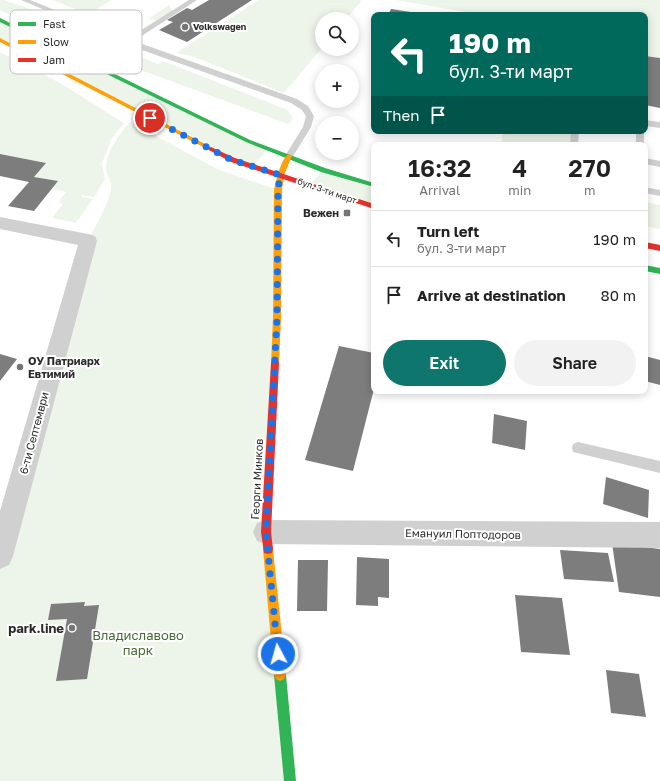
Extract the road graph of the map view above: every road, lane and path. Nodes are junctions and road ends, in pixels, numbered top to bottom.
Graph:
1 (24, 0) edge
2 (194, 0) edge
3 (49, 10) edge
4 (0, 20) edge
5 (10, 25) edge
6 (142, 32) edge
7 (0, 40) edge
8 (10, 45) edge
9 (142, 47) edge
10 (66, 74) edge
11 (111, 74) edge
12 (648, 123) edge
13 (660, 125) edge
14 (289, 156) junction
15 (648, 162) edge
16 (660, 164) edge
17 (280, 175) junction
18 (371, 183) edge
19 (648, 191) edge
20 (660, 193) edge
21 (371, 206) edge
22 (0, 223) edge
23 (648, 246) edge
24 (660, 248) edge
25 (648, 269) edge
26 (660, 271) edge
27 (578, 448) dead end
28 (660, 467) edge
29 (266, 532) junction
30 (660, 535) edge
31 (0, 556) edge
32 (290, 781) edge

1 - 3 lane
2 - 6 lane
4 - 5 street, бул. 3-ти март
7 - 8 street, бул. 3-ти март
9 - 14 lane
10 - 17 street, бул. 3-ти март
11 - 14 street, бул. 3-ти март
12 - 13 lane
14 - 17 street, Георги Минков
14 - 18 street, бул. 3-ти март
15 - 16 lane
17 - 21 street, бул. 3-ти март
17 - 29 street, Георги Минков
19 - 20 lane
22 - 31 street, 6-ти Септември
23 - 24 street
25 - 26 street
27 - 28 lane
29 - 30 street, Емануил Поптодоров
29 - 32 street, Георги Минков

